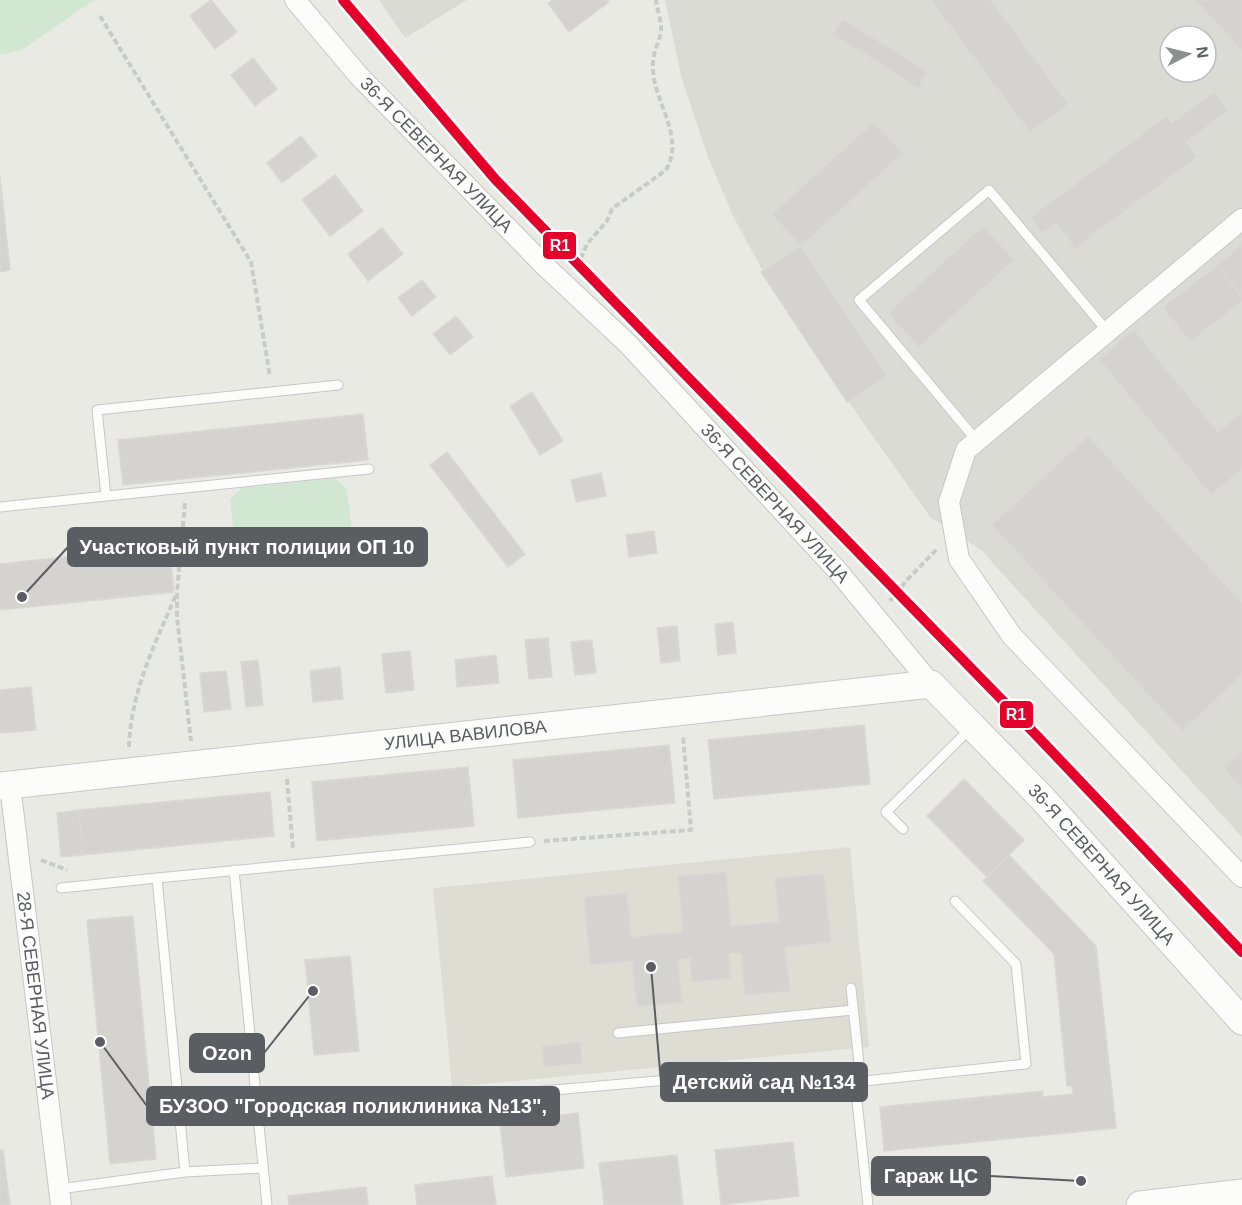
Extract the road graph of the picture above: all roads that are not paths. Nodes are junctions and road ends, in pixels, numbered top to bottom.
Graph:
1 (295, 0) edge
2 (1242, 219) edge
3 (1108, 332) junction
4 (338, 386) dead end
5 (977, 441) junction
6 (369, 469) dead end
7 (106, 496) junction
8 (0, 507) edge
9 (931, 684) junction
10 (973, 727) junction
11 (5, 786) edge
12 (903, 829) dead end
13 (530, 842) road end
14 (234, 870) junction
15 (157, 878) junction
16 (1242, 878) edge
17 (61, 888) dead end
18 (955, 901) dead end
19 (851, 988) dead end
20 (853, 1010) junction
21 (1242, 1021) edge
22 (618, 1033) dead end
23 (858, 1082) junction
24 (258, 1116) junction
25 (263, 1168) junction
26 (185, 1172) junction
27 (1242, 1193) edge
28 (60, 1197) edge
29 (267, 1205) edge
30 (867, 1205) edge
31 (1140, 1205) edge

1 - 9 street, 36-Я СЕВЕРНАЯ УЛИЦА
2 - 3 street
3 - 5 street
3 - 5 lane
4 - 7 lane
5 - 16 street
6 - 7 lane
7 - 8 lane
9 - 10 street, 36-Я СЕВЕРНАЯ УЛИЦА
9 - 11 street, УЛИЦА ВАВИЛОВА
10 - 12 lane
10 - 21 street, 36-Я СЕВЕРНАЯ УЛИЦА
11 - 28 street, 28-Я СЕВЕРНАЯ УЛИЦА
13 - 14 lane
14 - 15 lane
14 - 24 lane
15 - 17 lane
15 - 26 lane
18 - 23 lane
19 - 20 lane
20 - 22 lane
20 - 23 lane
23 - 24 lane
23 - 30 lane
24 - 25 lane
25 - 26 lane
25 - 29 lane
26 - 28 lane
27 - 31 street

